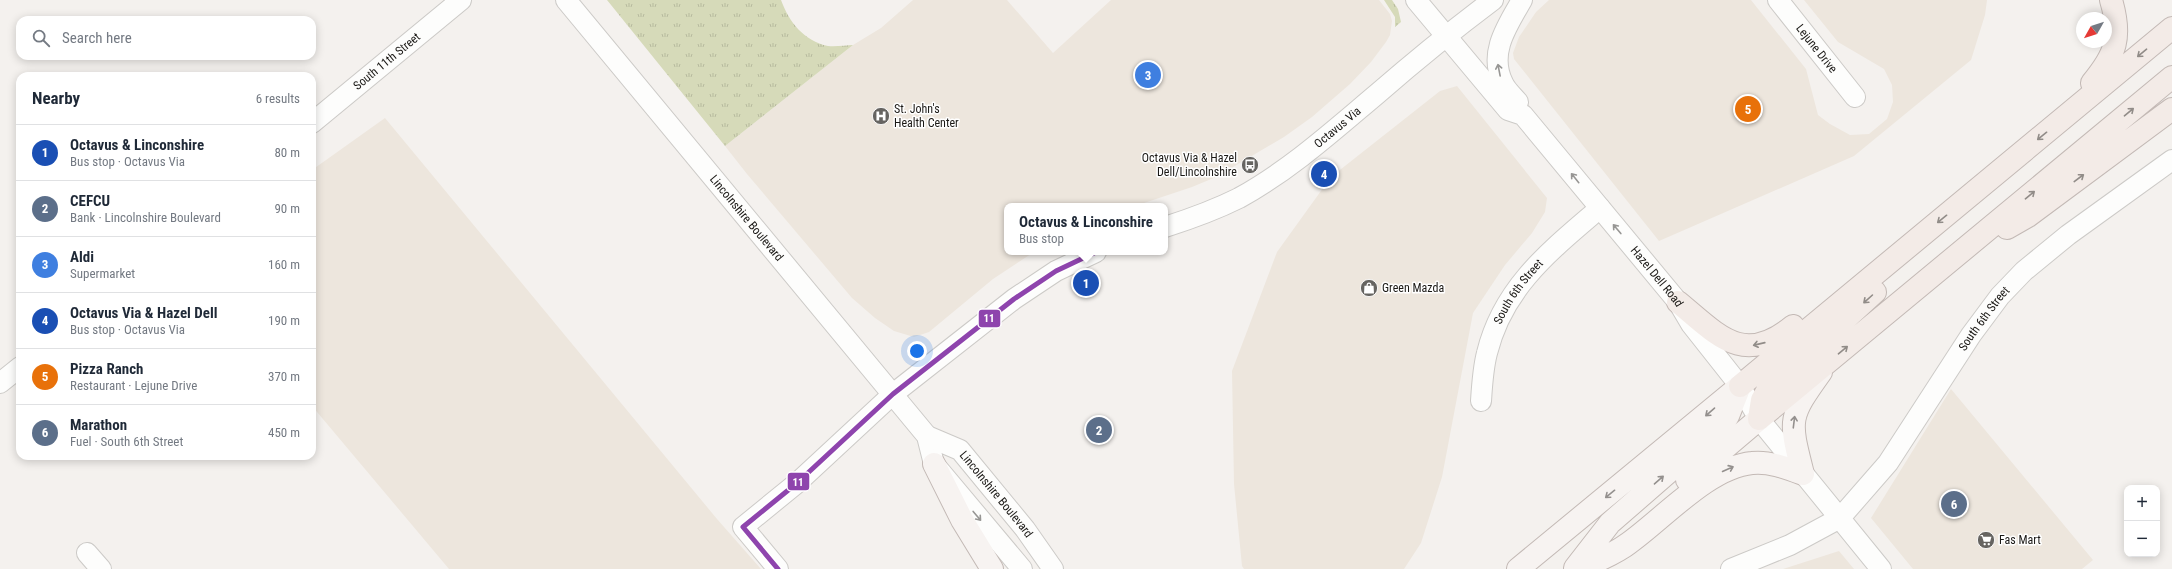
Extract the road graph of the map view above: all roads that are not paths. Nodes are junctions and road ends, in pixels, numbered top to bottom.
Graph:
1 (461, 0) edge
2 (566, 0) edge
3 (1416, 0) edge
4 (1493, 0) edge
5 (1522, 0) edge
6 (1778, 0) edge
7 (2111, 0) edge
8 (2172, 28) edge
9 (1446, 36) junction
10 (2172, 76) edge
11 (1855, 97) dead end
12 (2172, 109) edge
13 (1523, 115) junction
14 (316, 120) edge
15 (2062, 120) junction
16 (2172, 160) edge
17 (1600, 208) junction
18 (1168, 226) edge
19 (1913, 242) junction
20 (1090, 255) edge
21 (1952, 259) junction
22 (1678, 302) junction
23 (1826, 365) junction
24 (16, 370) edge
25 (0, 384) edge
26 (1740, 386) junction
27 (893, 394) junction
28 (1481, 401) dead end
29 (1759, 419) junction
30 (927, 436) junction
31 (934, 464) junction
32 (1803, 474) junction
33 (1840, 518) junction
34 (87, 553) dead end
35 (1520, 567) edge
36 (101, 569) edge
37 (778, 569) edge
38 (992, 569) edge
39 (1022, 569) edge
40 (1053, 569) edge
41 (1576, 569) edge
42 (1580, 569) edge
43 (1731, 569) edge
44 (1881, 569) edge

1 - 14 street, South 11th Street
2 - 27 street, Lincolnshire Boulevard
3 - 9 street, Hazel Dell Road
4 - 9 street, Octavus Via
13 -> 5 street
6 - 11 street, Lejune Drive
7 - 15 highway
8 -> 15 highway
9 - 13 street, Hazel Dell Road
9 - 18 street, Octavus Via
21 -> 10 highway
21 -> 12 highway
17 -> 13 street, Hazel Dell Road
15 -> 19 highway
16 - 33 street, South 6th Street
22 -> 17 street, Hazel Dell Road
17 - 28 street, South 6th Street
19 -> 22 highway
19 - 26 highway
19 -> 29 highway
20 - 27 street
23 -> 21 highway
22 - 26 street, Hazel Dell Road
23 - 29 highway
32 -> 23 main road
24 - 25 street
26 - 29 street, Hazel Dell Road
26 -> 35 main road
41 -> 26 main road
27 - 30 street, Lincolnshire Boulevard
27 - 37 street
29 - 32 street, Hazel Dell Road
29 - 41 main road
30 - 31 street, Lincolnshire Boulevard
30 - 40 street, Lincolnshire Boulevard
31 - 38 main road
31 -> 39 street, Lincolnshire Boulevard
32 - 33 street, Hazel Dell Road
42 -> 32 main road
33 - 43 street
33 - 44 street, Hazel Dell Road
34 - 36 street

